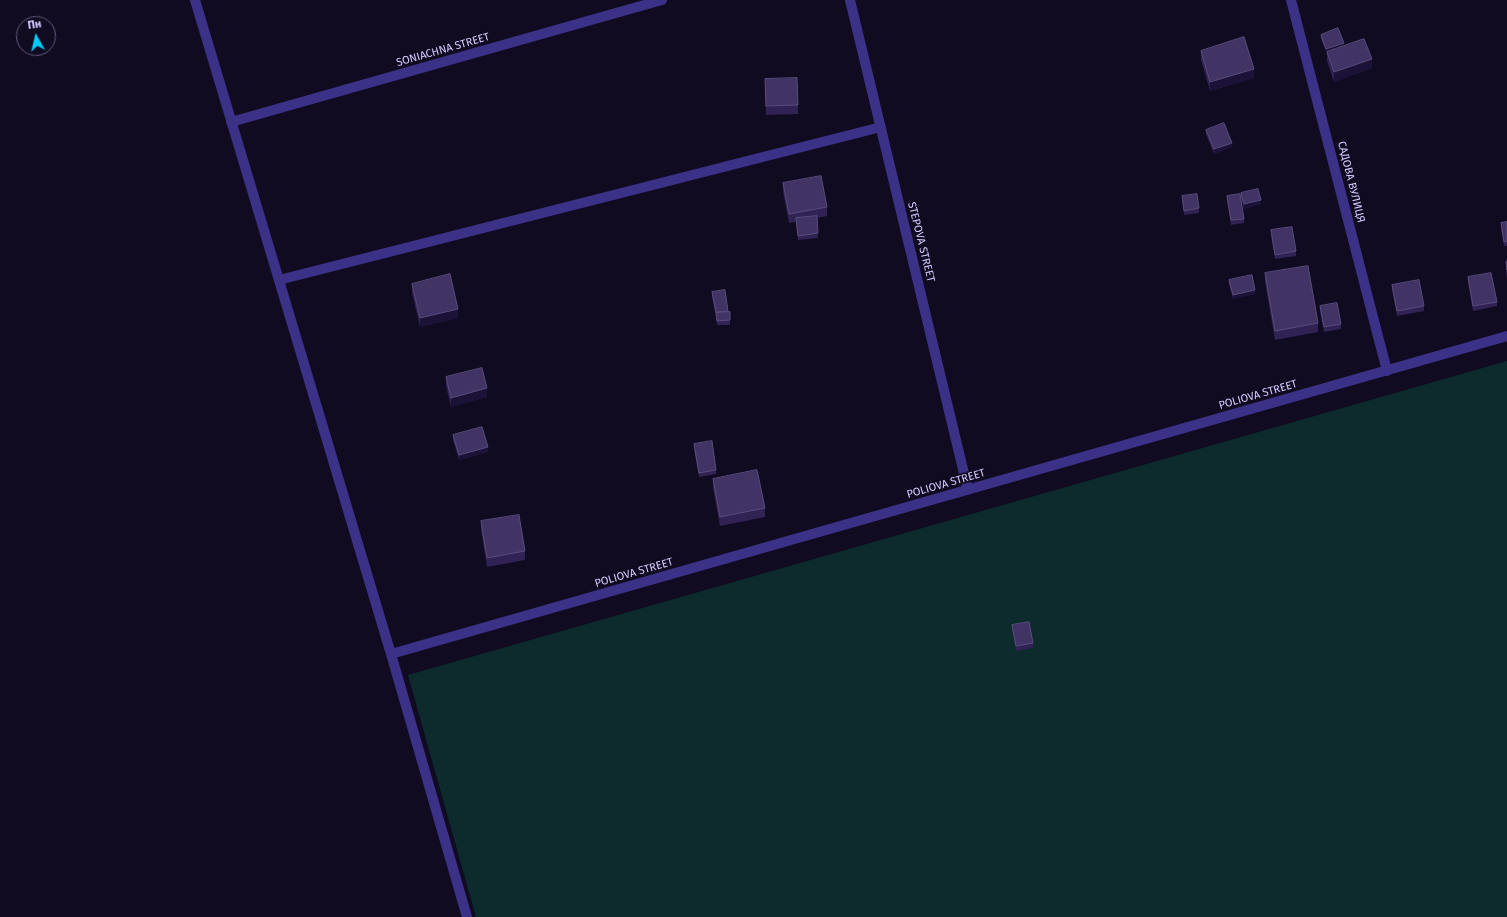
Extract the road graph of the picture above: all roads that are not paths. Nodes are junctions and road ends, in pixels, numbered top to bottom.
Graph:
1 (195, 0) edge
2 (662, 0) edge
3 (850, 0) edge
4 (1291, 0) edge
5 (231, 122) junction
6 (880, 127) junction
7 (279, 280) junction
8 (1507, 336) edge
9 (1387, 371) junction
10 (968, 490) junction
11 (391, 654) junction
12 (467, 917) edge

1 - 5 street
2 - 5 street, SONIACHNA STREET
3 - 6 street, STEPOVA STREET
4 - 9 street, САДОВА ВУЛИЦЯ
5 - 7 street
6 - 7 street
6 - 10 street, STEPOVA STREET
7 - 11 street
8 - 9 street, POLIOVA STREET
9 - 10 street, POLIOVA STREET
10 - 11 street, POLIOVA STREET
11 - 12 street

